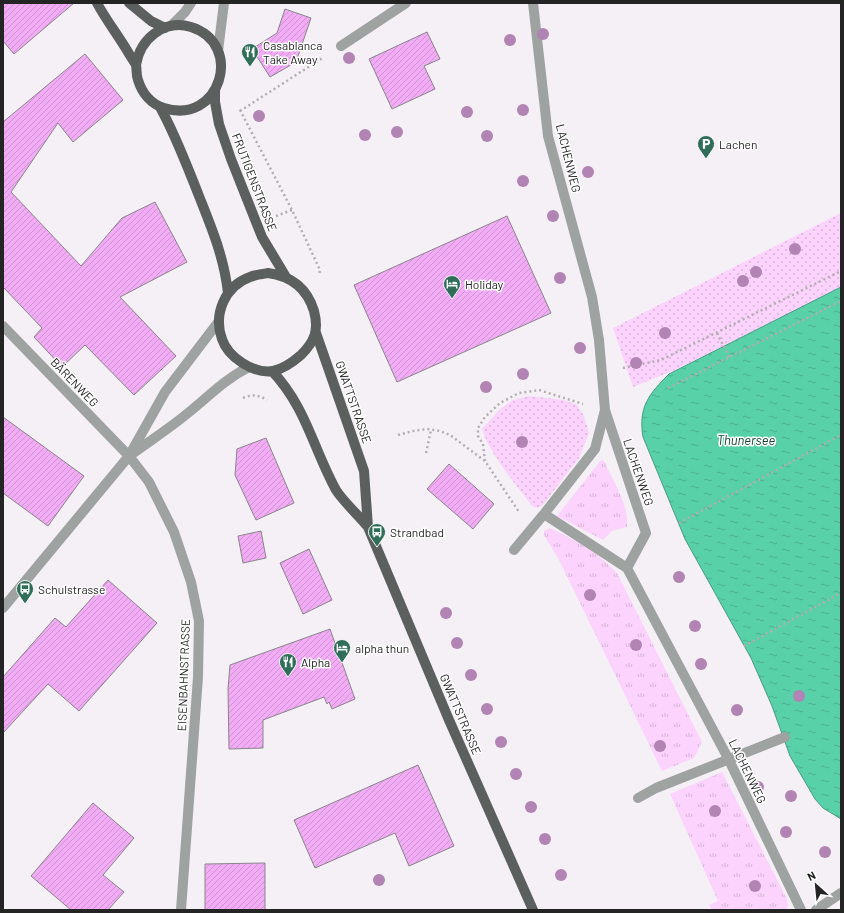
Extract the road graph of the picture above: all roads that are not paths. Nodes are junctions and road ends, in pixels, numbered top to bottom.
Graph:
1 (98, 3) edge
2 (129, 3) edge
3 (191, 3) edge
4 (224, 3) edge
5 (406, 3) edge
6 (533, 3) edge
7 (168, 27) junction
8 (341, 46) road end
9 (218, 51) junction
10 (136, 65) junction
11 (216, 88) junction
12 (160, 107) junction
13 (286, 277) junction
14 (228, 292) junction
15 (219, 321) junction
16 (3, 326) edge
17 (316, 333) junction
18 (249, 367) junction
19 (272, 371) junction
20 (605, 410) junction
21 (129, 456) junction
22 (544, 514) junction
23 (368, 527) junction
24 (514, 550) dead end
25 (627, 568) junction
26 (3, 608) edge
27 (785, 737) dead end
28 (729, 760) junction
29 (638, 798) dead end
30 (841, 893) edge
31 (181, 910) edge
32 (533, 910) edge
33 (801, 910) edge
34 (816, 910) edge

1 - 10 main road
2 - 7 main road
3 - 7 street
4 - 9 street
5 - 8 street
6 - 20 street, LACHENWEG
7 - 9 main road
7 - 10 main road
9 - 11 main road
10 - 12 main road
11 - 12 main road
11 - 13 main road, FRUTIGENSTRASSE
12 - 14 main road
13 - 14 main road
13 - 17 main road
14 - 15 main road
15 - 18 main road
15 - 21 street
16 - 21 street, BÄRENWEG
17 - 19 main road
17 - 23 main road, GWATTSTRASSE
18 - 19 main road
18 - 21 street
19 - 23 main road, GWATTSTRASSE
20 - 22 street
20 - 25 street, LACHENWEG
21 - 26 street
21 - 31 street, EISENBAHNSTRASSE
22 - 24 street
22 - 25 street
23 - 32 main road, GWATTSTRASSE
25 - 28 street, LACHENWEG
27 - 28 street
28 - 29 street
28 - 33 street, LACHENWEG
30 - 34 street

